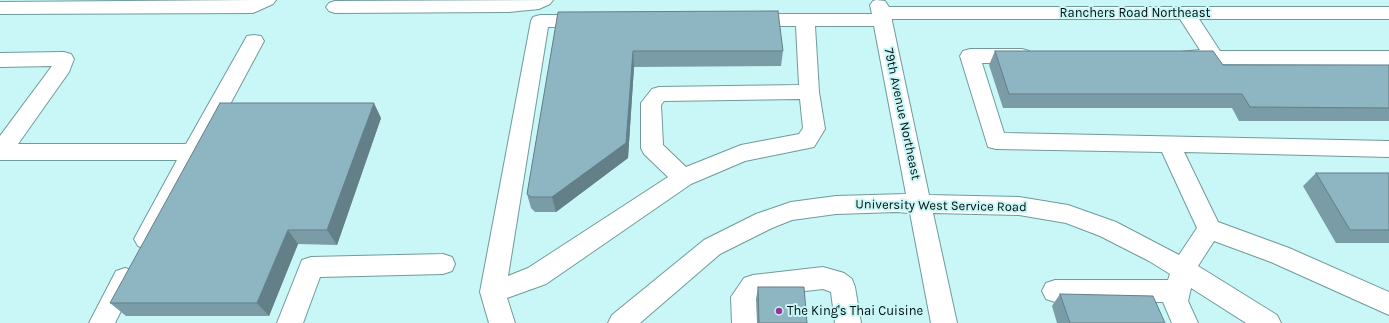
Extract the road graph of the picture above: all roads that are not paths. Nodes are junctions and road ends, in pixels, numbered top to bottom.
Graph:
1 (267, 0) edge
2 (544, 0) edge
3 (1285, 6) edge
4 (335, 7) dead end
5 (0, 8) edge
6 (880, 11) edge
7 (1186, 13) junction
8 (1389, 13) edge
9 (734, 20) edge
10 (805, 20) junction
11 (602, 21) edge
12 (254, 41) dead end
13 (1041, 56) edge
14 (1167, 57) edge
15 (1214, 57) junction
16 (1389, 58) edge
17 (0, 60) edge
18 (809, 92) junction
19 (1169, 144) junction
20 (1389, 149) edge
21 (0, 152) edge
22 (192, 152) junction
23 (683, 178) junction
24 (920, 203) junction
25 (1209, 229) junction
26 (443, 264) dead end
27 (1181, 281) junction
28 (1055, 291) dead end
29 (493, 292) junction
30 (1389, 304) edge
31 (102, 323) edge
32 (290, 323) edge
33 (502, 323) edge
34 (621, 323) edge
35 (745, 323) edge
36 (848, 323) edge
37 (944, 323) edge
38 (1185, 323) edge
39 (1268, 323) edge

1 - 5 street
2 - 4 street
3 - 7 street, Ranchers Road Northeast
3 - 8 street, Ranchers Road Northeast
6 - 7 street, Ranchers Road Northeast
6 - 10 street, Ranchers Road Northeast
6 - 24 street, 79th Avenue Northeast
7 - 15 street
9 - 10 street, Ranchers Road Northeast
10 - 18 street
11 - 29 street
12 - 22 street
13 - 19 street
14 - 15 street
15 - 16 street
17 - 21 street
18 - 23 street
18 - 23 street
19 - 20 street
19 - 25 street
21 - 22 street
22 - 31 street
23 - 29 street
24 - 27 street, University West Service Road
24 - 34 street, University West Service Road
24 - 37 street, 79th Avenue Northeast
25 - 27 street
25 - 30 street
26 - 32 street
27 - 28 street
27 - 38 street
27 - 39 street, University West Service Road
29 - 33 street
35 - 36 street

